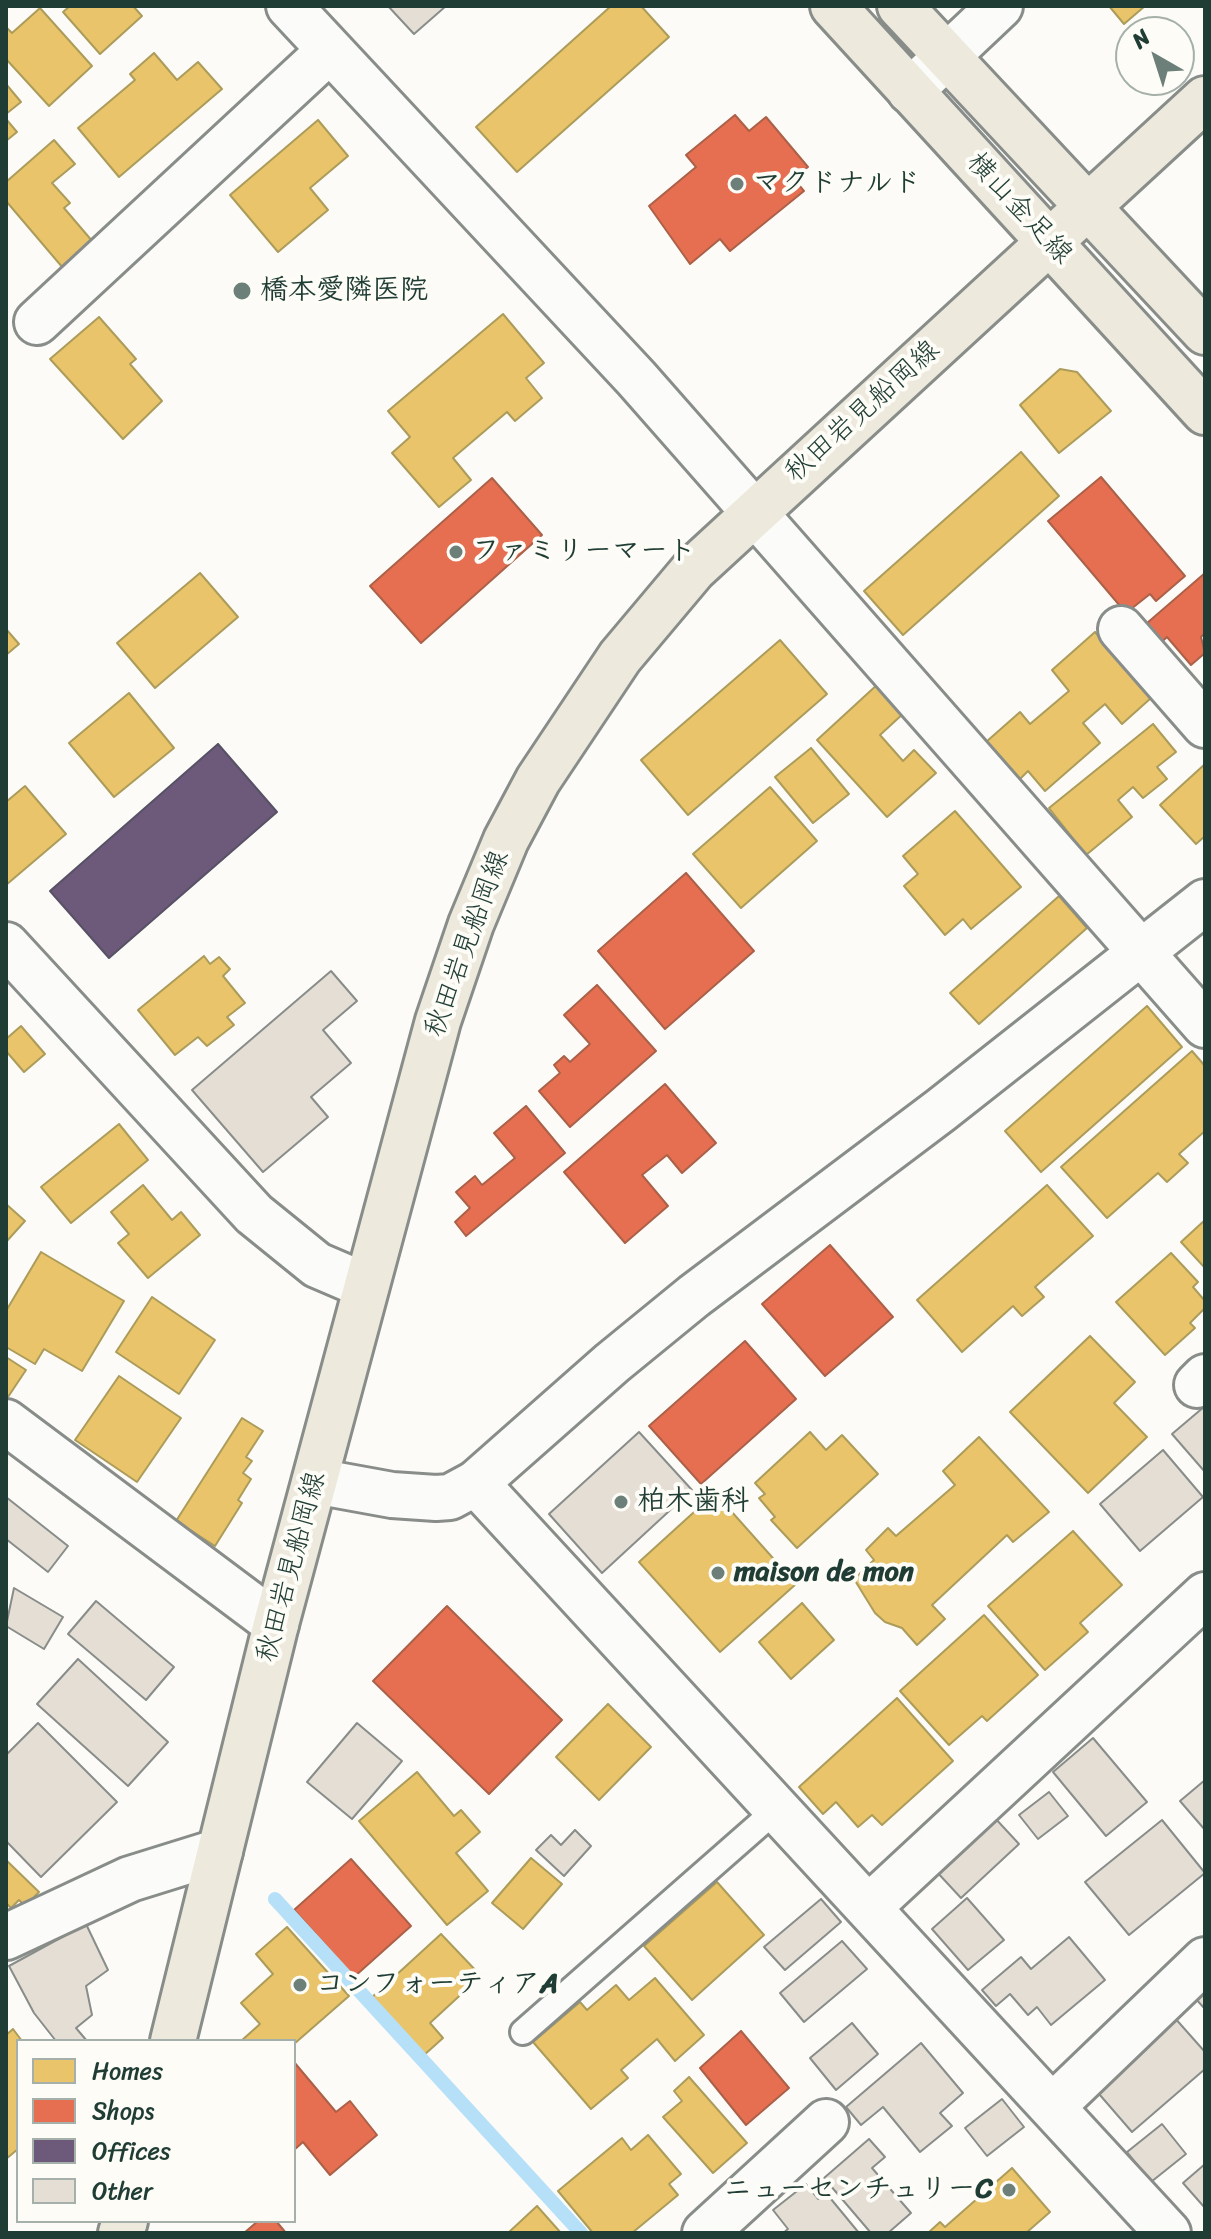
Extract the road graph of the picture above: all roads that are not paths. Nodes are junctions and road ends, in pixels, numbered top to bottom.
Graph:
1 (289, 6) edge
2 (833, 6) edge
3 (900, 6) edge
4 (1000, 6) edge
5 (330, 50) junction
6 (946, 57) junction
7 (910, 91) junction
8 (1205, 99) edge
9 (1089, 208) junction
10 (1049, 243) junction
11 (37, 322) dead end
12 (1205, 332) edge
13 (1205, 412) edge
14 (754, 511) junction
15 (1121, 629) dead end
16 (1205, 725) edge
17 (1205, 902) edge
18 (6, 945) edge
19 (1140, 955) junction
20 (1205, 1025) edge
21 (366, 1286) junction
22 (6, 1422) edge
23 (315, 1481) junction
24 (476, 1483) junction
25 (1205, 1595) edge
26 (276, 1624) junction
27 (777, 1809) junction
28 (220, 1851) junction
29 (869, 1907) junction
30 (6, 1937) edge
31 (1205, 1960) edge
32 (523, 2032) dead end
33 (173, 2039) edge
34 (1052, 2107) junction
35 (826, 2122) dead end
36 (1143, 2225) edge
37 (705, 2233) edge

1 - 5 street
2 - 7 main road, 横山金足線
3 - 6 main road, 横山金足線
4 - 6 street
5 - 11 street
5 - 14 street
6 - 7 street
6 - 9 main road, 横山金足線
7 - 10 main road, 横山金足線
8 - 9 main road, 秋田岩見船岡線
9 - 10 main road, 秋田岩見船岡線
9 - 12 main road, 横山金足線
10 - 13 main road, 横山金足線
10 - 14 main road, 秋田岩見船岡線
14 - 19 street
14 - 21 main road, 秋田岩見船岡線
15 - 16 street
17 - 19 street
18 - 21 street
19 - 20 street
19 - 24 street
21 - 23 main road, 秋田岩見船岡線
22 - 26 street
23 - 24 street
23 - 26 main road, 秋田岩見船岡線
24 - 27 street
25 - 29 street
26 - 28 main road, 秋田岩見船岡線
27 - 29 street
27 - 32 lane
28 - 30 street
28 - 33 main road, 秋田岩見船岡線
29 - 34 street
31 - 34 street
34 - 36 street
35 - 37 street

